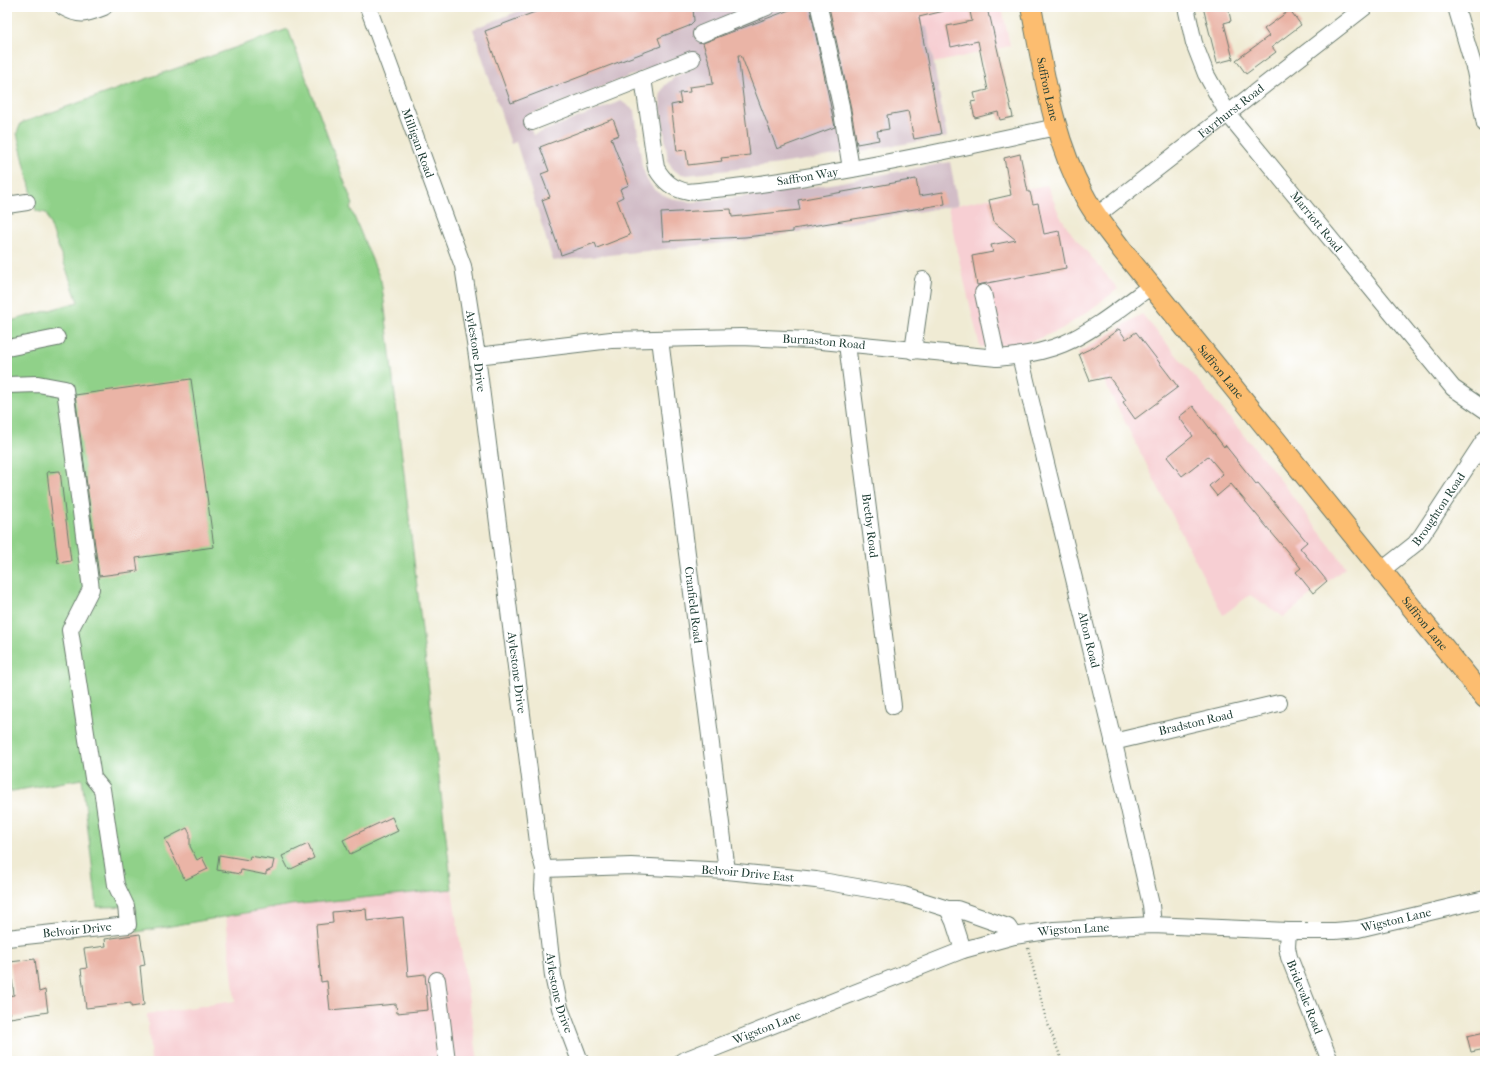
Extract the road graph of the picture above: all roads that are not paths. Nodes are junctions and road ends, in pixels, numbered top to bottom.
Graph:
1 (62, 7) edge
2 (104, 7) edge
3 (368, 7) edge
4 (767, 7) edge
5 (819, 7) edge
6 (1030, 7) edge
7 (1186, 7) edge
8 (1365, 7) edge
9 (1456, 7) edge
10 (701, 34) dead end
11 (692, 60) dead end
12 (643, 78) junction
13 (1228, 114) junction
14 (532, 122) dead end
15 (1485, 124) edge
16 (1056, 127) junction
17 (851, 169) junction
18 (27, 202) dead end
19 (7, 205) edge
20 (1096, 216) junction
21 (923, 280) dead end
22 (466, 281) joint
23 (1151, 286) junction
24 (983, 293) dead end
25 (57, 338) dead end
26 (660, 339) junction
27 (847, 344) junction
28 (7, 348) edge
29 (913, 351) junction
30 (477, 356) junction
31 (1020, 356) junction
32 (997, 358) junction
33 (7, 385) edge
34 (1485, 410) edge
35 (1485, 440) edge
36 (1382, 570) junction
37 (1485, 698) edge
38 (1279, 703) dead end
39 (893, 706) dead end
40 (1113, 742) junction
41 (544, 870) junction
42 (727, 871) junction
43 (1485, 899) edge
44 (948, 909) junction
45 (1153, 925) junction
46 (1288, 931) junction
47 (1019, 935) junction
48 (7, 938) edge
49 (963, 950) junction
50 (437, 980) dead end
51 (448, 1061) edge
52 (580, 1061) edge
53 (682, 1061) edge
54 (1330, 1061) edge

1 - 2 street
3 - 22 street, Milligan Road
4 - 10 street
5 - 17 street
6 - 16 main road, Saffron Lane
7 - 13 street, Marriott Road
8 - 13 street, Fayrhurst Road
9 - 15 street
11 - 12 street
12 - 14 street
12 - 17 street, Saffron Way
13 - 20 street, Fayrhurst Road
13 - 34 street, Marriott Road
16 - 17 street, Saffron Way
16 - 20 main road, Saffron Lane
18 - 19 street
20 - 23 main road, Saffron Lane
21 - 29 street
22 - 30 street, Aylestone Drive
23 - 31 street, Burnaston Road
23 - 36 main road, Saffron Lane
24 - 32 street
25 - 28 street
26 - 27 street, Burnaston Road
26 - 30 street, Burnaston Road
26 - 42 street, Cranfield Road
27 - 29 street, Burnaston Road
27 - 39 street, Bretby Road
29 - 32 street, Burnaston Road
30 - 41 street, Aylestone Drive
31 - 32 street, Burnaston Road
31 - 40 street, Alton Road
33 - 48 street, Belvoir Drive
35 - 36 street, Broughton Road
36 - 37 main road, Saffron Lane
38 - 40 street, Bradston Road
40 - 45 street, Alton Road
41 - 42 street, Belvoir Drive East
41 - 52 street, Aylestone Drive
42 - 44 street, Belvoir Drive East
43 - 46 street, Wigston Lane
44 - 47 street, Belvoir Drive East
44 - 49 street
45 - 46 street, Wigston Lane
45 - 47 street, Wigston Lane
46 - 54 street, Bridevale Road
47 - 49 street, Wigston Lane
49 - 53 street, Wigston Lane
50 - 51 street

